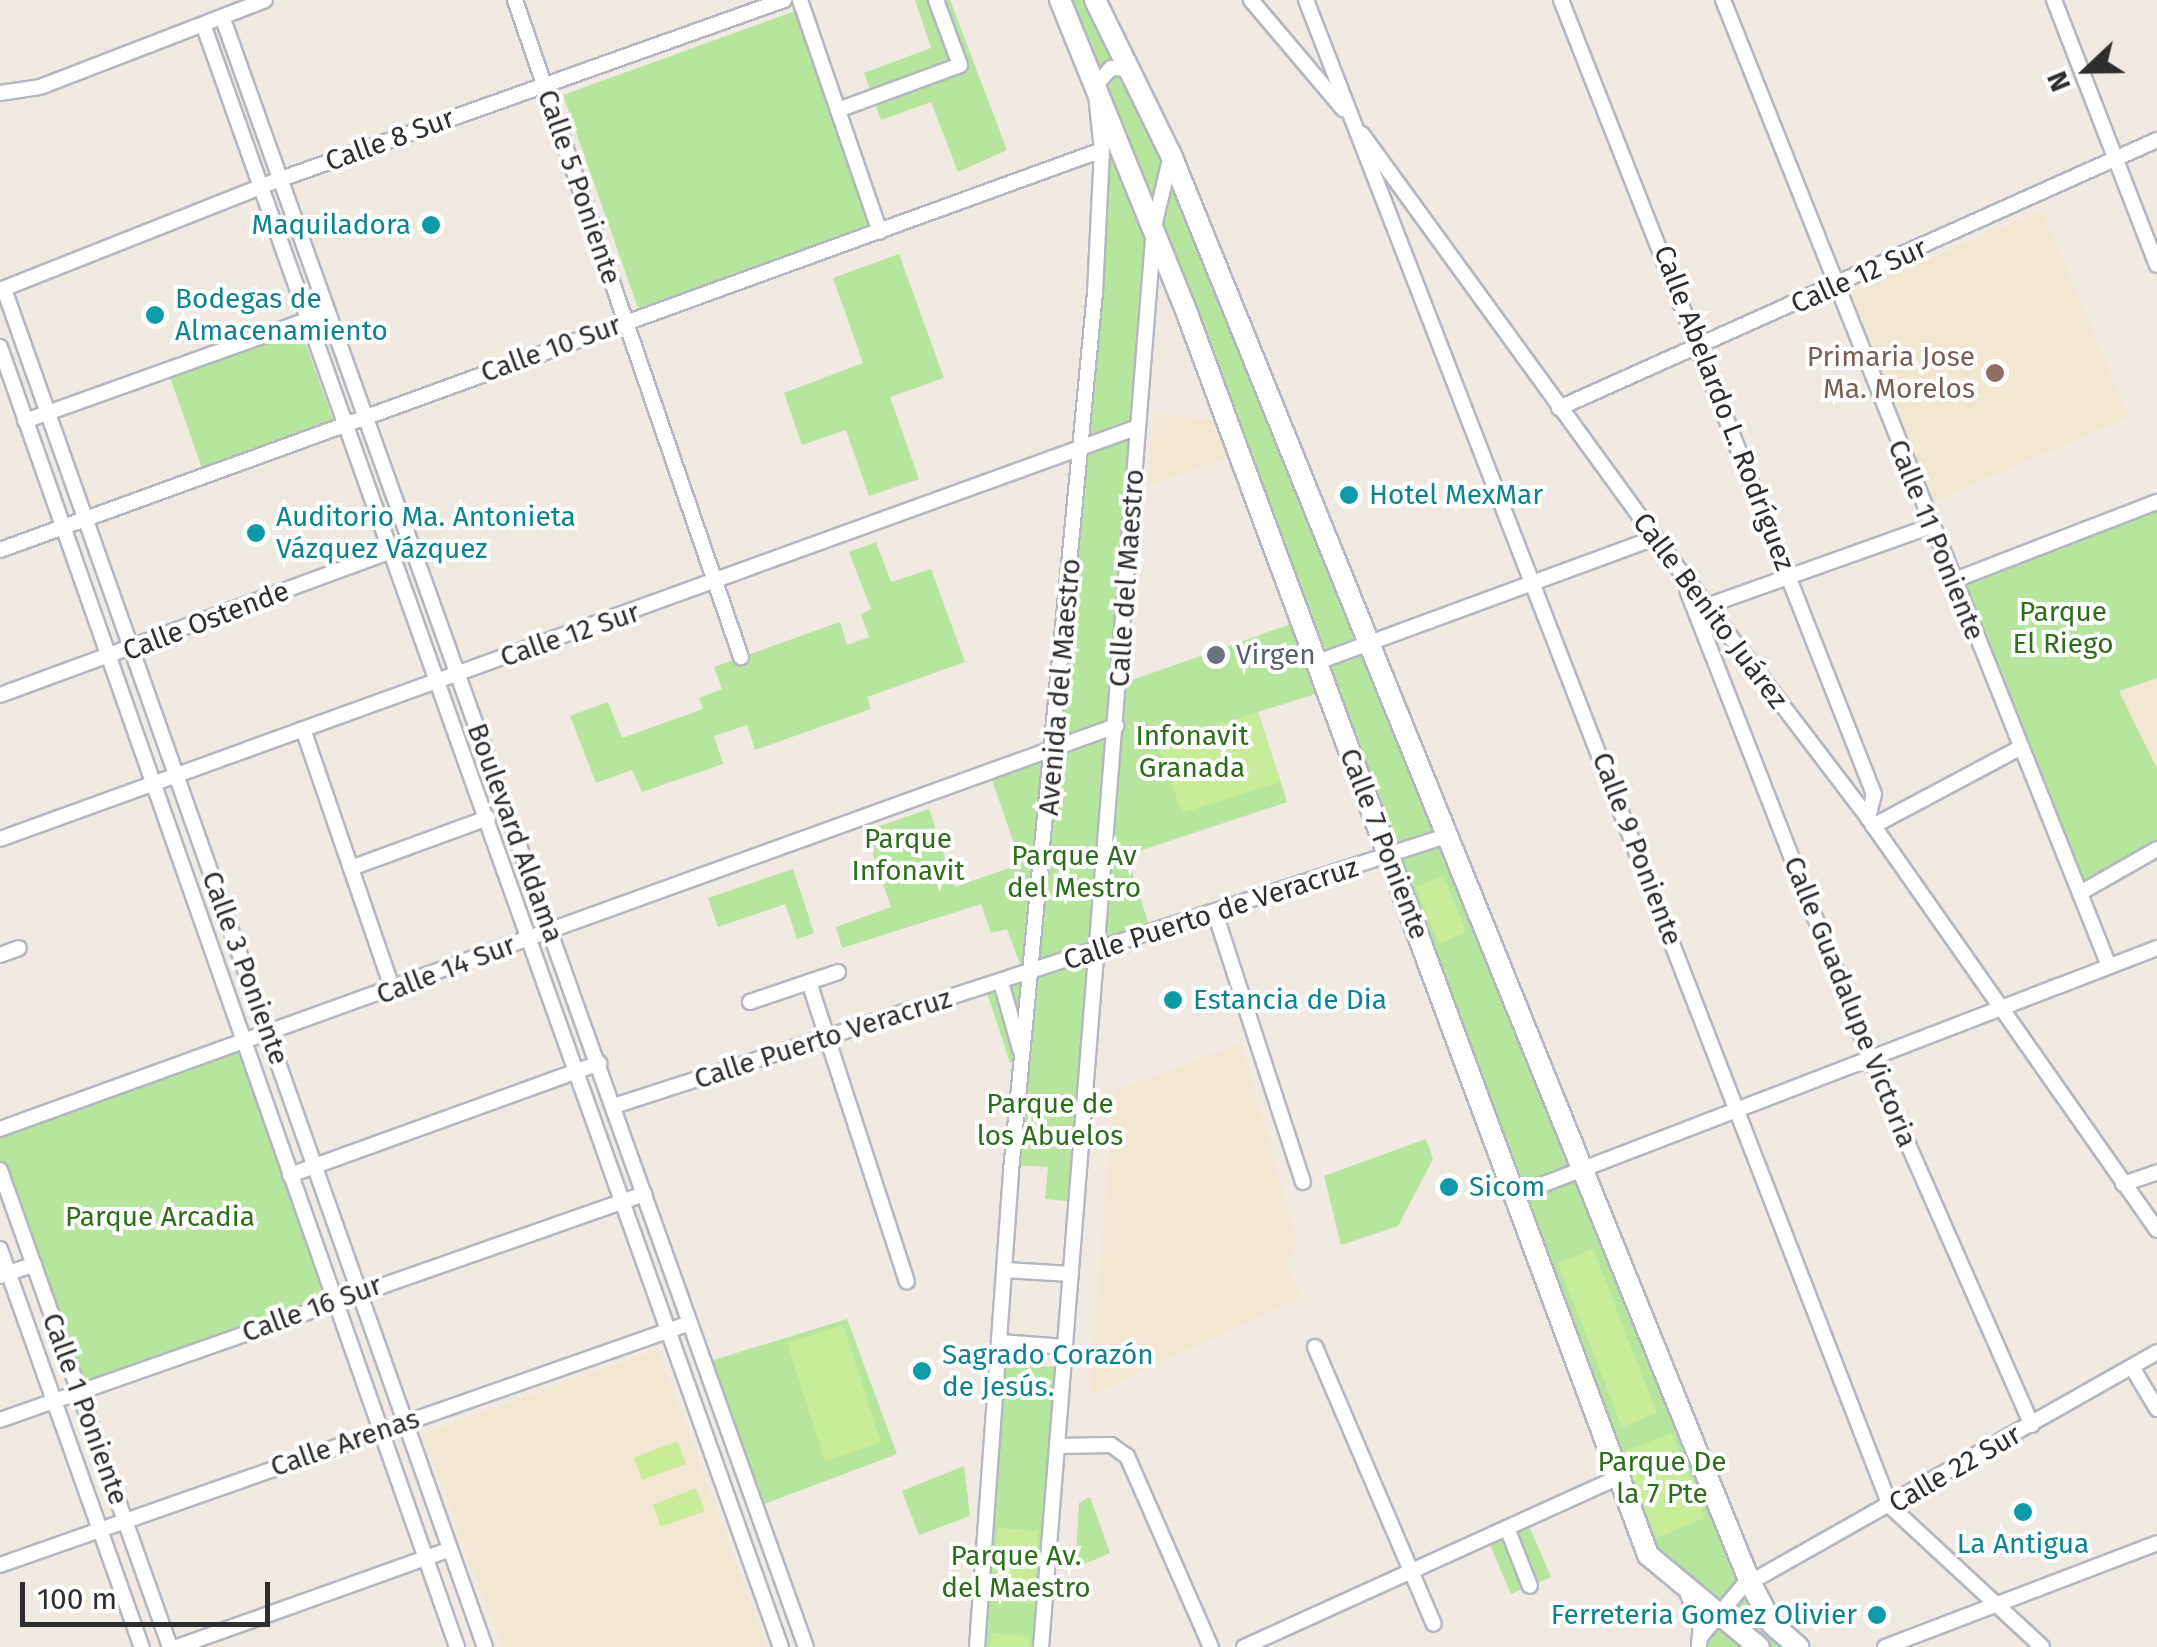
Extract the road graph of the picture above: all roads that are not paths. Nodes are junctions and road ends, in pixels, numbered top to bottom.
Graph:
1 (264, 0) edge
2 (516, 0) edge
3 (784, 0) edge
4 (800, 0) edge
5 (936, 0) edge
6 (1060, 0) edge
7 (1095, 0) edge
8 (1251, 0) edge
9 (1306, 0) edge
10 (1561, 0) edge
11 (1723, 0) edge
12 (2054, 0) edge
13 (223, 19) junction
14 (204, 27) junction
15 (1132, 69) junction
16 (545, 84) junction
17 (1096, 86) junction
18 (0, 93) edge
19 (838, 110) junction
20 (1350, 117) junction
21 (2157, 140) edge
22 (1102, 150) junction
23 (1171, 155) junction
24 (2115, 158) junction
25 (281, 178) junction
26 (260, 188) junction
27 (1154, 227) junction
28 (880, 232) junction
29 (2157, 266) edge
30 (1835, 288) junction
31 (2, 289) edge
32 (328, 312) junction
33 (309, 320) junction
34 (625, 322) junction
35 (1701, 346) junction
36 (0, 347) edge
37 (1558, 408) junction
38 (46, 413) junction
39 (365, 416) junction
40 (25, 421) junction
41 (346, 423) junction
42 (1138, 427) junction
43 (1080, 448) junction
44 (2157, 502) edge
45 (85, 520) junction
46 (1931, 526) junction
47 (62, 528) junction
48 (1654, 538) junction
49 (411, 544) junction
50 (0, 550) edge
51 (392, 551) junction
52 (1791, 578) junction
53 (1952, 581) junction
54 (715, 582) junction
55 (1533, 582) junction
56 (1700, 608) junction
57 (1370, 643) junction
58 (130, 649) junction
59 (108, 658) junction
60 (741, 658) dead end
61 (1315, 663) junction
62 (458, 674) junction
63 (439, 682) junction
64 (0, 695) edge
65 (1116, 726) junction
66 (304, 729) junction
67 (1056, 743) junction
68 (2020, 748) junction
69 (176, 778) junction
70 (152, 785) junction
71 (488, 818) junction
72 (1871, 822) junction
73 (1446, 836) junction
74 (0, 839) edge
75 (2157, 849) edge
76 (1388, 856) junction
77 (352, 868) junction
78 (2080, 893) junction
79 (1216, 914) junction
80 (550, 931) junction
81 (529, 938) junction
82 (19, 948) dead end
83 (2157, 948) edge
84 (1097, 954) junction
85 (0, 955) edge
86 (2110, 966) junction
87 (838, 972) dead end
88 (1033, 972) junction
89 (809, 982) junction
90 (1001, 982) junction
91 (394, 990) junction
92 (750, 1002) dead end
93 (1997, 1010) junction
94 (269, 1036) junction
95 (827, 1038) junction
96 (243, 1044) junction
97 (1022, 1058) junction
98 (1870, 1058) junction
99 (599, 1064) junction
100 (578, 1071) junction
101 (614, 1106) junction
102 (1738, 1110) junction
103 (0, 1129) edge
104 (315, 1166) junction
105 (1584, 1169) junction
106 (0, 1170) edge
107 (2157, 1172) edge
108 (290, 1175) junction
109 (1303, 1182) dead end
110 (2123, 1184) junction
111 (644, 1194) junction
112 (1513, 1196) junction
113 (623, 1198) junction
114 (2157, 1230) edge
115 (0, 1249) edge
116 (34, 1264) junction
117 (1005, 1270) junction
118 (5, 1274) edge
119 (1072, 1274) junction
120 (907, 1281) dead end
121 (359, 1292) junction
122 (334, 1301) junction
123 (690, 1323) junction
124 (670, 1330) junction
125 (1000, 1342) junction
126 (1066, 1347) junction
127 (1315, 1347) dead end
128 (2157, 1352) edge
129 (2132, 1367) junction
130 (79, 1392) junction
131 (54, 1400) junction
132 (2157, 1409) edge
133 (0, 1420) edge
134 (405, 1422) junction
135 (2032, 1425) junction
136 (380, 1431) junction
137 (1058, 1446) junction
138 (1616, 1478) junction
139 (1890, 1506) junction
140 (124, 1520) junction
141 (1506, 1528) junction
142 (100, 1529) junction
143 (2157, 1543) edge
144 (450, 1549) junction
145 (425, 1558) junction
146 (0, 1565) edge
147 (1410, 1571) junction
148 (1750, 1582) junction
149 (1530, 1586) dead end
150 (1681, 1586) junction
151 (1998, 1605) junction
152 (1719, 1616) junction
153 (1434, 1624) dead end
154 (1700, 1641) edge
155 (142, 1647) edge
156 (173, 1647) edge
157 (457, 1647) edge
158 (485, 1647) edge
159 (781, 1647) edge
160 (806, 1647) edge
161 (976, 1647) edge
162 (1042, 1647) edge
163 (1211, 1647) edge
164 (1244, 1647) edge
165 (1759, 1647) edge
166 (1798, 1647) edge
167 (1885, 1647) edge
168 (2042, 1647) edge

1 - 13 street
2 - 16 street, Calle 5 Poniente
3 - 16 street, Calle 8 Sur
4 - 19 street
5 - 19 street
6 - 17 main road, Calle 7 Poniente
7 - 15 main road
8 - 20 street, Calle Benito Juárez
9 - 20 street, Calle 9 Poniente
10 - 35 street, Calle Abelardo L. Rodríguez
11 - 30 street, Calle 11 Poniente
12 - 24 street
13 - 14 street
13 - 25 street, Boulevard Aldama
14 - 18 street
14 - 26 street, Boulevard Aldama
15 - 17 street
15 - 23 main road
16 - 25 street, Calle 8 Sur
16 - 34 street, Calle 5 Poniente
17 - 22 street, Avenida del Maestro
17 - 27 main road, Calle 7 Poniente
19 - 28 street
20 - 37 street, Calle Benito Juárez
20 - 55 street, Calle 9 Poniente
21 - 24 street, Calle 12 Sur
22 - 28 street, Calle 10 Sur
22 - 43 street, Avenida del Maestro
23 - 27 street, Calle del Maestro
23 - 57 main road
24 - 29 street
24 - 30 street, Calle 12 Sur
25 - 26 street, Calle 8 Sur
25 - 32 street, Boulevard Aldama
26 - 31 street, Calle 8 Sur
26 - 33 street, Boulevard Aldama
27 - 42 street, Calle del Maestro
27 - 61 main road, Calle 7 Poniente
28 - 34 street, Calle 10 Sur
30 - 35 street, Calle 12 Sur
30 - 46 street, Calle 11 Poniente
31 - 38 street, Calle 3 Poniente
32 - 33 street
32 - 39 street, Boulevard Aldama
33 - 38 street
33 - 41 street, Boulevard Aldama
34 - 39 street, Calle 10 Sur
34 - 54 street, Calle 5 Poniente
35 - 37 street, Calle 12 Sur
35 - 52 street, Calle Abelardo L. Rodríguez
36 - 40 street
37 - 48 street, Calle Benito Juárez
38 - 40 street
38 - 45 street, Calle 3 Poniente
39 - 41 street, Calle 10 Sur
39 - 49 street, Boulevard Aldama
40 - 47 street
41 - 45 street, Calle 10 Sur
41 - 51 street, Boulevard Aldama
42 - 43 street, Calle 12 Sur
42 - 65 street, Calle del Maestro
43 - 54 street, Calle 12 Sur
43 - 67 street, Avenida del Maestro
44 - 53 street
45 - 47 street, Calle 10 Sur
45 - 58 street, Calle 3 Poniente
46 - 52 street
46 - 53 street, Calle 11 Poniente
47 - 50 street, Calle 10 Sur
47 - 59 street
48 - 55 street
48 - 56 street, Calle Benito Juárez
49 - 51 street, Calle Ostende
49 - 62 street, Boulevard Aldama
51 - 58 street, Calle Ostende
51 - 63 street, Boulevard Aldama
52 - 56 street
52 - 72 street, Calle Abelardo L. Rodríguez
53 - 68 street, Calle 11 Poniente
54 - 60 street, Calle 5 Poniente
54 - 62 street, Calle 12 Sur
55 - 57 street
55 - 102 street, Calle 9 Poniente
56 - 72 street, Calle Benito Juárez
56 - 98 street, Calle Guadalupe Victoria
57 - 61 street
57 - 73 main road
58 - 59 street, Calle Ostende
58 - 69 street, Calle 3 Poniente
59 - 64 street, Calle Ostende
59 - 70 street
61 - 76 main road, Calle 7 Poniente
62 - 63 street, Calle 12 Sur
62 - 80 street, Boulevard Aldama
63 - 66 street, Calle 12 Sur
63 - 71 street, Boulevard Aldama
65 - 67 street, Calle 14 Sur
65 - 84 street, Calle del Maestro
66 - 69 street, Calle 12 Sur
66 - 77 street
67 - 80 street, Calle 14 Sur
67 - 88 street, Avenida del Maestro
68 - 72 street
68 - 78 street, Calle 11 Poniente
69 - 70 street, Calle 12 Sur
69 - 94 street, Calle 3 Poniente
70 - 74 street, Calle 12 Sur
70 - 96 street
71 - 77 street
71 - 81 street, Boulevard Aldama
72 - 93 street, Calle Benito Juárez
73 - 76 street, Calle Puerto de Veracruz
73 - 105 main road
75 - 78 street
76 - 79 street, Calle Puerto de Veracruz
76 - 112 main road, Calle 7 Poniente
77 - 91 street
78 - 86 street, Calle 11 Poniente
79 - 84 street, Calle Puerto de Veracruz
79 - 109 street
80 - 81 street, Calle 14 Sur
80 - 99 street, Boulevard Aldama
81 - 91 street, Calle 14 Sur
81 - 100 street, Boulevard Aldama
82 - 85 street
83 - 86 street
84 - 88 street, Calle Puerto de Veracruz
84 - 119 street, Calle del Maestro
86 - 93 street
87 - 89 street
88 - 90 street, Calle Puerto Veracruz
88 - 97 street, Avenida del Maestro
89 - 92 street
89 - 95 street
90 - 95 street, Calle Puerto Veracruz
90 - 97 street
91 - 94 street, Calle 14 Sur
93 - 98 street
93 - 110 street, Calle Benito Juárez
94 - 96 street, Calle 14 Sur
94 - 104 street, Calle 3 Poniente
95 - 101 street, Calle Puerto Veracruz
95 - 120 street
96 - 103 street, Calle 14 Sur
96 - 108 street
97 - 117 street, Avenida del Maestro
98 - 102 street
98 - 135 street, Calle Guadalupe Victoria
99 - 100 street
99 - 101 street, Boulevard Aldama
100 - 104 street
100 - 113 street, Boulevard Aldama
101 - 111 street, Boulevard Aldama
102 - 105 street
102 - 139 street, Calle 9 Poniente
104 - 108 street
104 - 121 street, Calle 3 Poniente
105 - 112 street
105 - 148 main road
106 - 116 street, Calle 1 Poniente
107 - 110 street
108 - 122 street
110 - 114 street, Calle Benito Juárez
111 - 113 street, Calle 16 Sur
111 - 123 street, Boulevard Aldama
112 - 138 main road, Calle 7 Poniente
113 - 121 street, Calle 16 Sur
113 - 124 street, Boulevard Aldama
115 - 118 street
116 - 118 street
116 - 130 street, Calle 1 Poniente
117 - 119 street
117 - 125 street, Avenida del Maestro
118 - 131 street
119 - 126 street, Calle del Maestro
121 - 122 street, Calle 16 Sur
121 - 134 street, Calle 3 Poniente
122 - 130 street, Calle 16 Sur
122 - 136 street
123 - 124 street, Calle Arenas
123 - 160 street, Boulevard Aldama
124 - 134 street, Calle Arenas
124 - 159 street, Boulevard Aldama
125 - 126 street
125 - 161 street, Avenida del Maestro
126 - 137 street, Calle del Maestro
127 - 147 street
128 - 129 street, Calle 22 Sur
129 - 132 street
129 - 135 street, Calle 22 Sur
130 - 131 street, Calle 16 Sur
130 - 140 street, Calle 1 Poniente
131 - 133 street, Calle 16 Sur
131 - 142 street
134 - 136 street, Calle Arenas
134 - 144 street, Calle 3 Poniente
135 - 139 street, Calle 22 Sur
136 - 140 street, Calle Arenas
136 - 145 street
137 - 162 street, Calle del Maestro
137 - 163 street
138 - 141 street
138 - 150 main road, Calle 7 Poniente
139 - 148 street, Calle 22 Sur
139 - 151 street, Calle 9 Poniente
140 - 142 street, Calle Arenas
140 - 156 street, Calle 1 Poniente
141 - 147 street
141 - 149 street
142 - 146 street, Calle Arenas
142 - 155 street
143 - 151 street
144 - 145 street
144 - 158 street, Calle 3 Poniente
145 - 156 street
145 - 157 street
147 - 153 street
147 - 164 street
148 - 152 street, Calle 22 Sur
148 - 166 main road
150 - 152 main road, Calle 7 Poniente
150 - 154 street
151 - 167 street
151 - 168 street, Calle 9 Poniente
152 - 154 street, Calle 22 Sur
152 - 165 main road, Calle 7 Poniente

